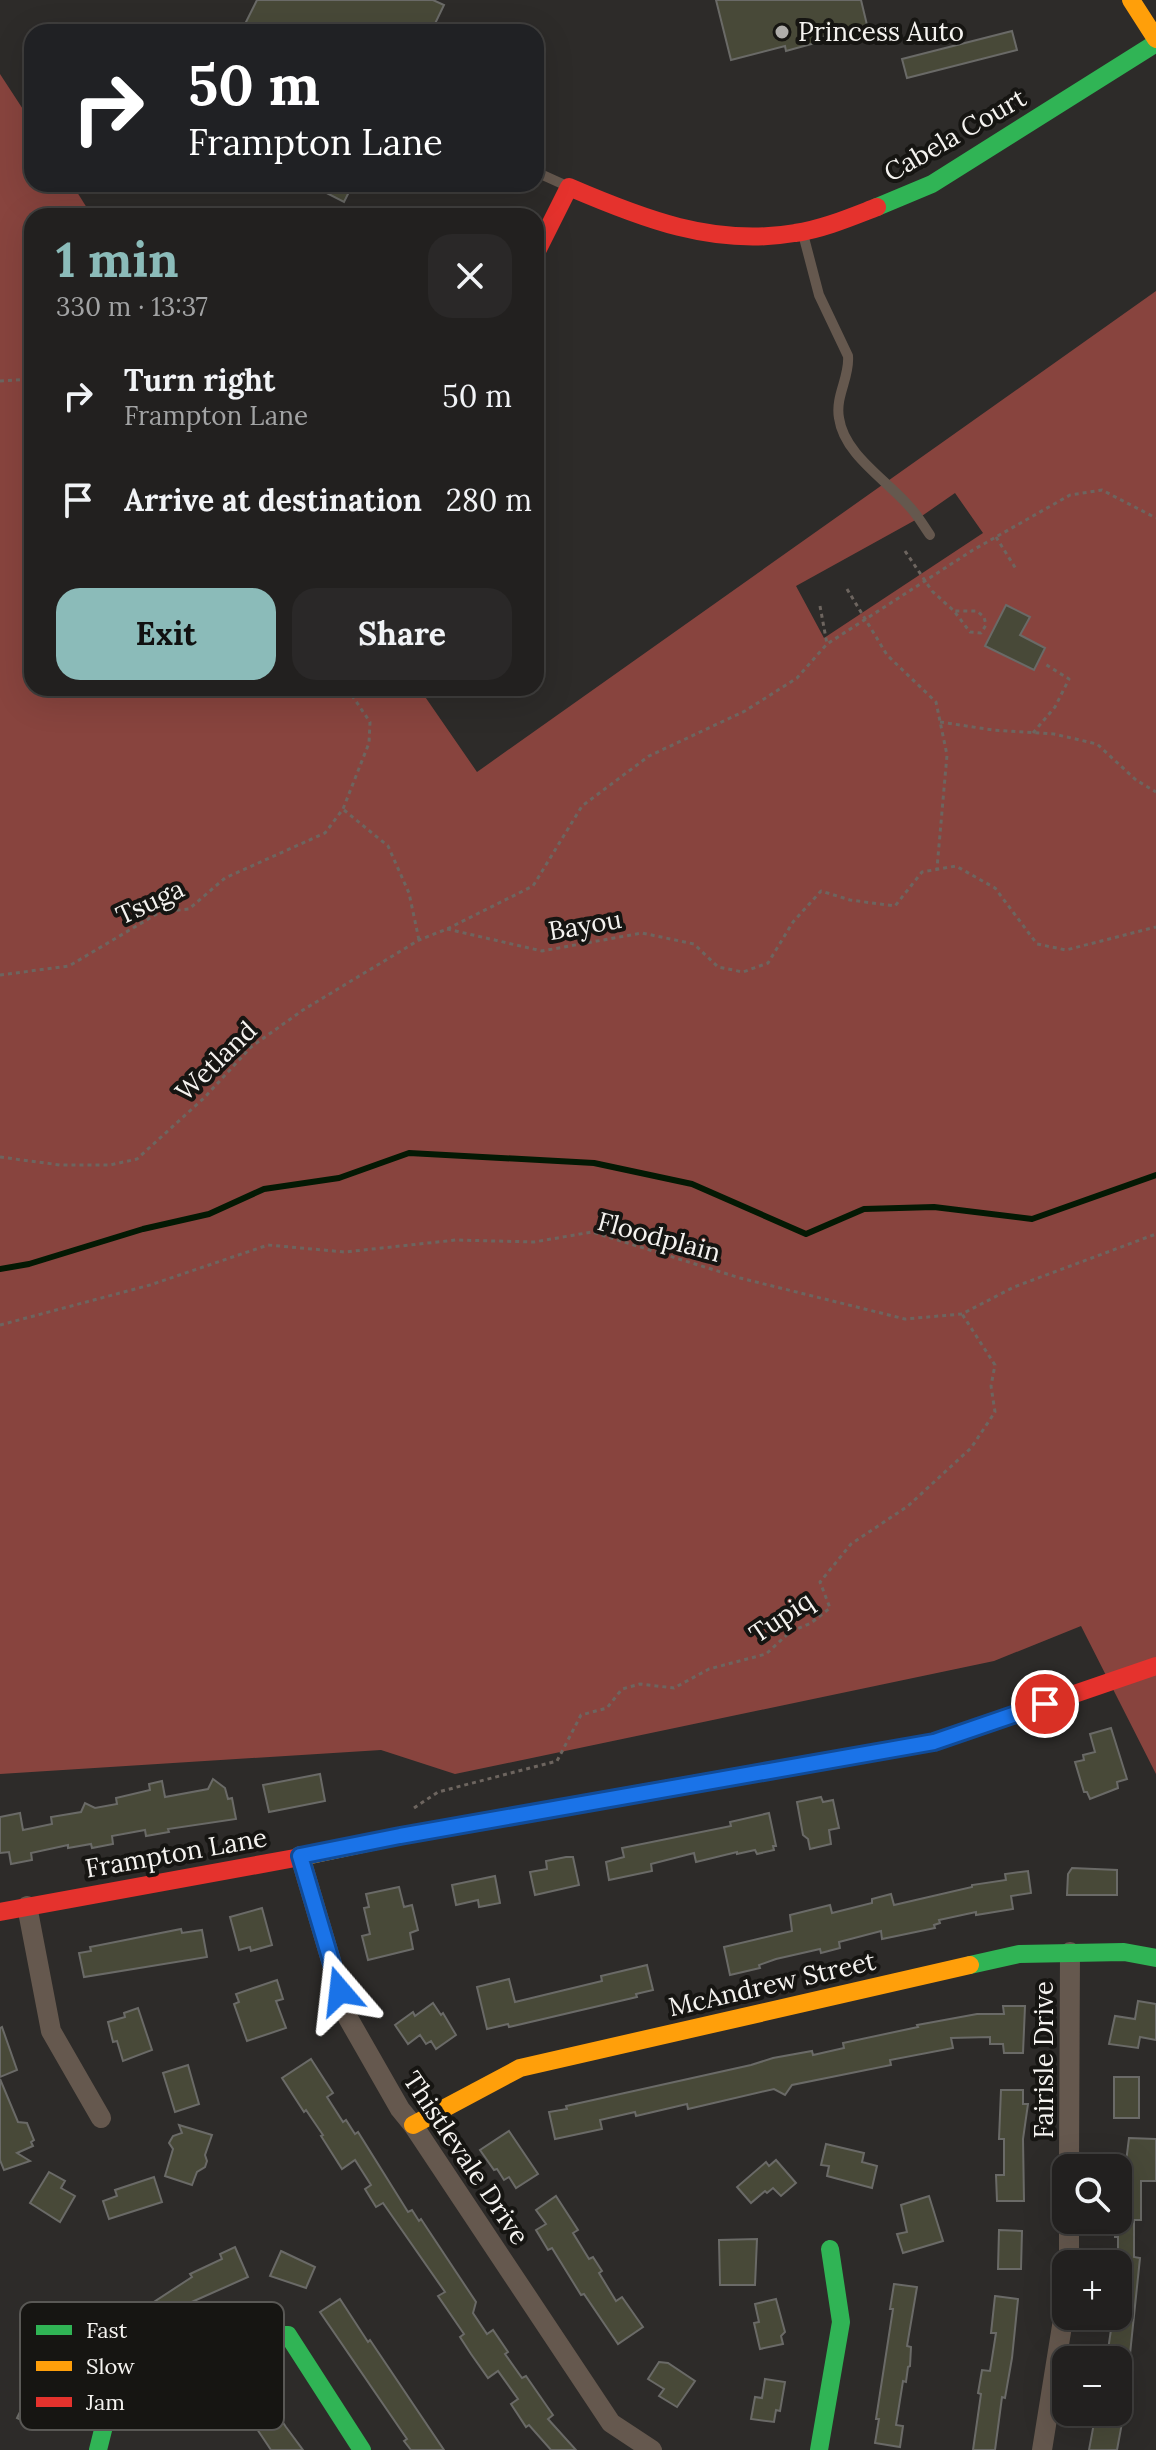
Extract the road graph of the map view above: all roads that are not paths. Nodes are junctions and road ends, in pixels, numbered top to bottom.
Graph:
1 (1131, 0) edge
2 (1156, 41) edge
3 (544, 176) edge
4 (569, 187) junction
5 (803, 232) junction
6 (544, 237) edge
7 (930, 535) dead end
8 (1156, 1666) edge
9 (300, 1856) junction
10 (27, 1906) junction
11 (0, 1912) edge
12 (1070, 1952) junction
13 (1156, 1958) edge
14 (101, 2118) dead end
15 (413, 2125) junction
16 (1069, 2154) edge
17 (830, 2249) dead end
18 (1061, 2330) edge
19 (284, 2335) edge
20 (103, 2430) edge
21 (98, 2450) edge
22 (362, 2450) edge
23 (652, 2450) edge
24 (819, 2450) edge
25 (1042, 2450) edge

1 - 2 street
2 - 5 street, Cabela Court
3 - 4 lane, Cabela Court
4 - 5 street, Cabela Court
4 - 6 street
5 - 7 lane
8 - 9 street, Frampton Lane
9 - 10 street, Frampton Lane
9 - 15 street, Thistlevale Drive
10 - 11 street, Frampton Lane
10 - 14 street
12 - 13 street, McAndrew Street
12 - 15 street, McAndrew Street
12 - 16 street, Fairisle Drive
15 - 23 street, Thistlevale Drive
17 - 24 street
18 - 25 street
19 - 22 street
20 - 21 street

